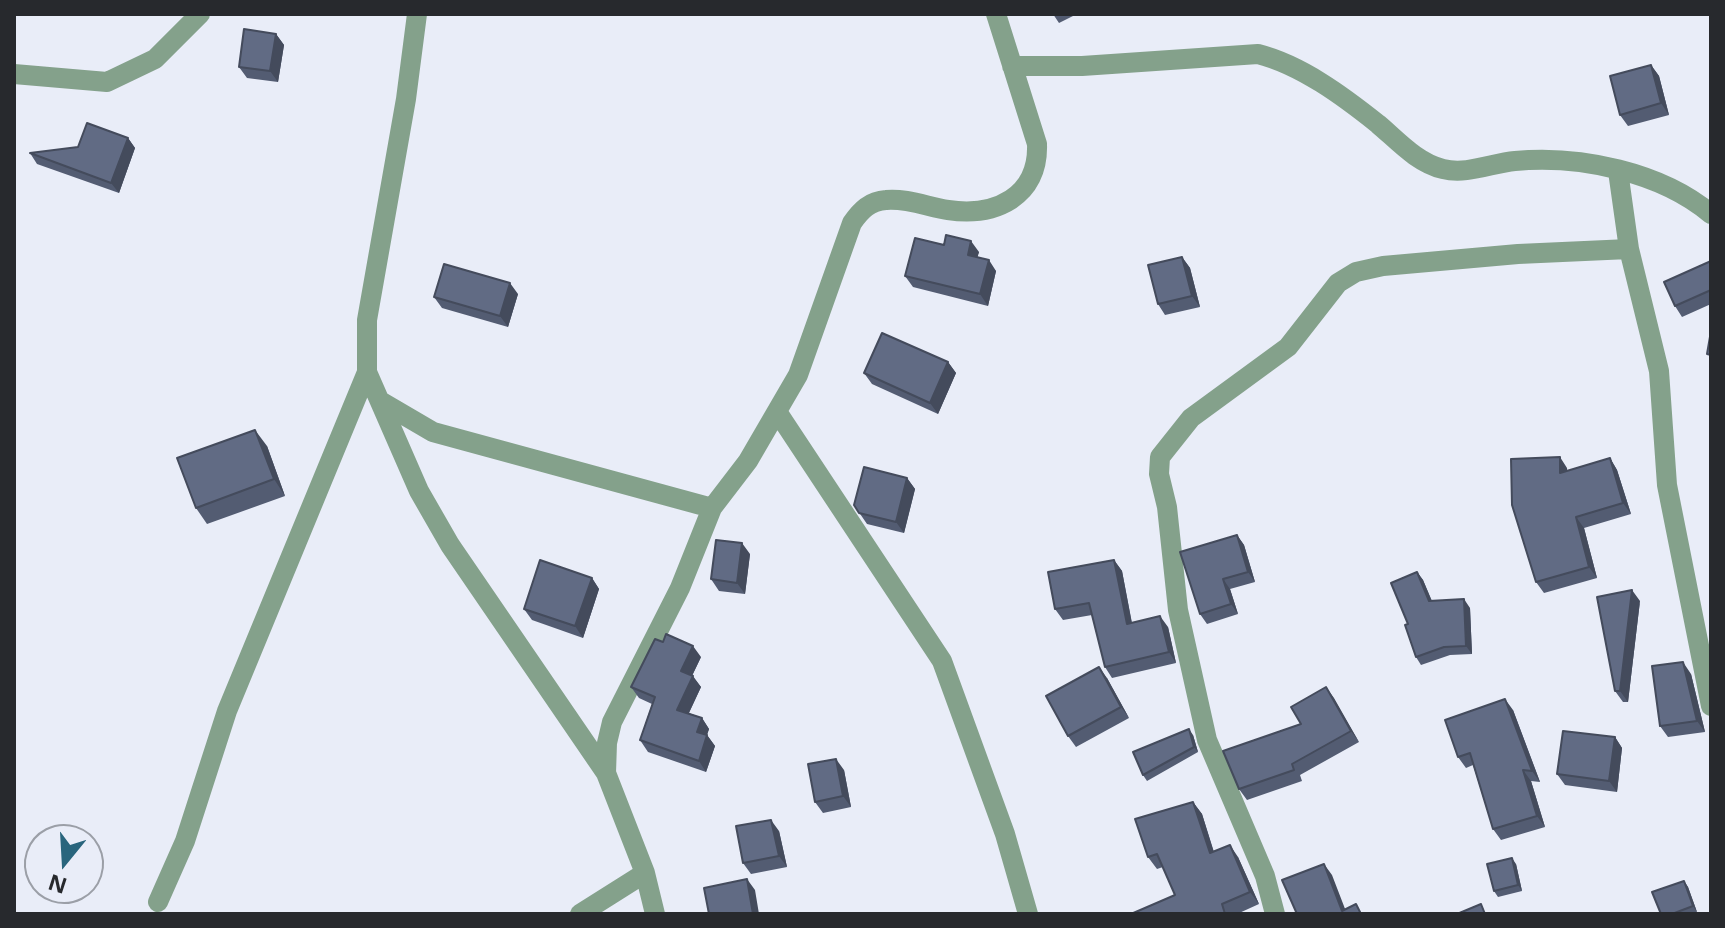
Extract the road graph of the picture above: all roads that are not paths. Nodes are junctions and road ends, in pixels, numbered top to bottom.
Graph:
1 (200, 14) edge
2 (417, 14) edge
3 (996, 14) edge
4 (1012, 66) junction
5 (14, 74) edge
6 (1618, 171) junction
7 (1711, 214) edge
8 (1629, 249) junction
9 (367, 372) junction
10 (377, 399) junction
11 (778, 413) junction
12 (712, 508) junction
13 (1711, 706) edge
14 (606, 773) junction
15 (645, 873) junction
16 (158, 902) dead end
17 (580, 914) edge
18 (655, 914) edge
19 (1028, 914) edge
20 (1275, 914) edge

1 - 5 street
2 - 9 street
3 - 4 street
4 - 6 street
4 - 11 street
6 - 7 street
6 - 8 street
8 - 13 street
8 - 20 street
9 - 10 street
9 - 16 street
10 - 12 street
10 - 14 street
11 - 12 street
11 - 19 street
12 - 14 street
14 - 15 street
15 - 17 street
15 - 18 street

